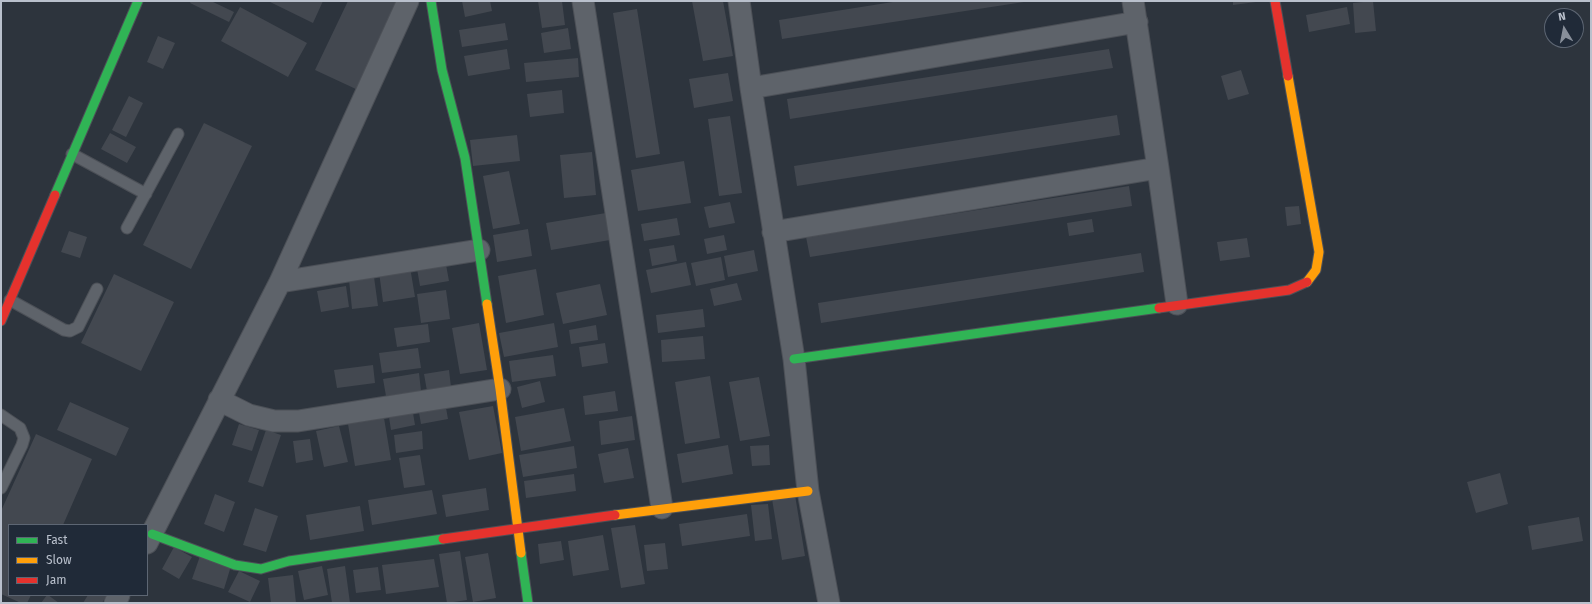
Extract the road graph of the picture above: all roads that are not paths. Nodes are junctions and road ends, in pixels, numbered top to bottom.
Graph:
1 (138, 1) edge
2 (408, 1) edge
3 (431, 1) edge
4 (583, 1) edge
5 (739, 1) edge
6 (1133, 1) edge
7 (1275, 1) edge
8 (1137, 22) junction
9 (751, 88) junction
10 (178, 134) dead end
11 (72, 154) junction
12 (1158, 168) junction
13 (146, 194) junction
14 (128, 228) dead end
15 (773, 232) junction
16 (479, 250) junction
17 (280, 282) junction
18 (97, 290) dead end
19 (10, 300) junction
20 (1176, 304) junction
21 (1, 321) edge
22 (794, 359) junction
23 (500, 389) junction
24 (219, 400) junction
25 (1, 415) edge
26 (1, 488) edge
27 (808, 491) junction
28 (662, 508) junction
29 (517, 529) junction
30 (149, 538) edge
31 (528, 603) edge
32 (829, 603) edge

1 - 11 street
2 - 17 street
3 - 16 street
4 - 28 street
5 - 9 street
6 - 8 street
7 - 20 street
8 - 9 street
8 - 12 street
9 - 15 street
10 - 13 lane
11 - 13 lane
11 - 19 street
12 - 15 street
12 - 20 street
13 - 14 lane
15 - 22 street
16 - 17 street
16 - 23 street
17 - 24 street
18 - 19 lane
19 - 21 street
20 - 22 street
22 - 27 street
23 - 24 street
23 - 29 street
24 - 30 street
25 - 26 lane
27 - 28 street
27 - 32 street
28 - 29 street
29 - 30 street
29 - 31 street

